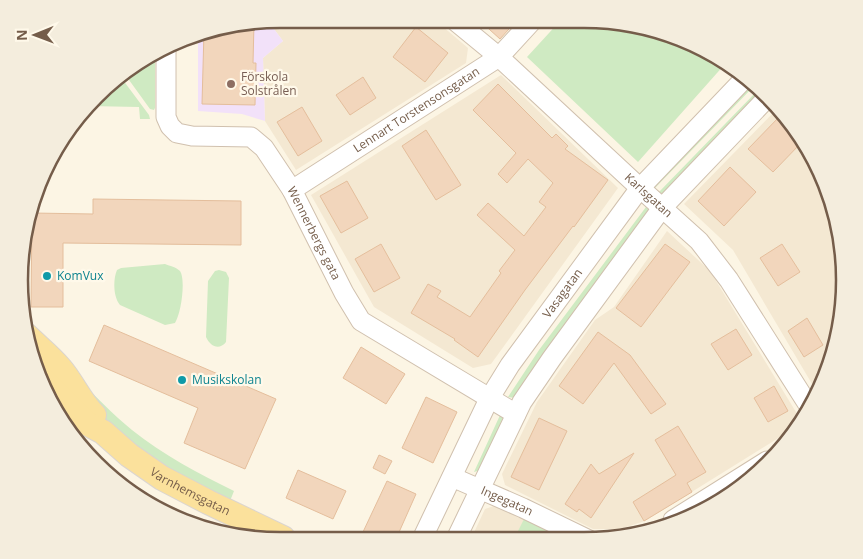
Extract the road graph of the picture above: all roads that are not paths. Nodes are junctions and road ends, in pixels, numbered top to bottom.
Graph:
1 (464, 28) edge
2 (526, 28) edge
3 (166, 54) edge
4 (499, 57) junction
5 (741, 83) edge
6 (763, 102) edge
7 (640, 188) junction
8 (292, 190) junction
9 (662, 208) junction
10 (36, 345) edge
11 (52, 389) edge
12 (489, 399) junction
13 (805, 400) edge
14 (516, 414) junction
15 (103, 432) junction
16 (452, 477) junction
17 (731, 484) edge
18 (480, 489) junction
19 (698, 504) edge
20 (269, 531) edge
21 (425, 532) edge
22 (459, 532) edge
23 (573, 532) edge

1 - 4 street, Karlsgatan
2 - 4 street, Lennart Torstensonsgatan
3 - 8 street, Wennerbergs gata
4 - 7 street, Karlsgatan
4 - 8 street, Lennart Torstensonsgatan
5 - 7 street, Vasagatan
6 - 9 street
7 - 9 street, Karlsgatan
7 - 12 street, Vasagatan
8 - 12 street, Wennerbergs gata
9 - 13 street, Karlsgatan
9 - 14 street
10 - 15 main road, Varnhemsgatan
11 - 15 main road, Varnhemsgatan
12 - 14 street, Wennerbergs gata
12 - 16 street, Vasagatan
14 - 18 street
15 - 20 main road, Varnhemsgatan
16 - 18 street, Ingegatan
16 - 21 street, Vasagatan
17 - 19 street
18 - 22 street
18 - 23 street, Ingegatan

